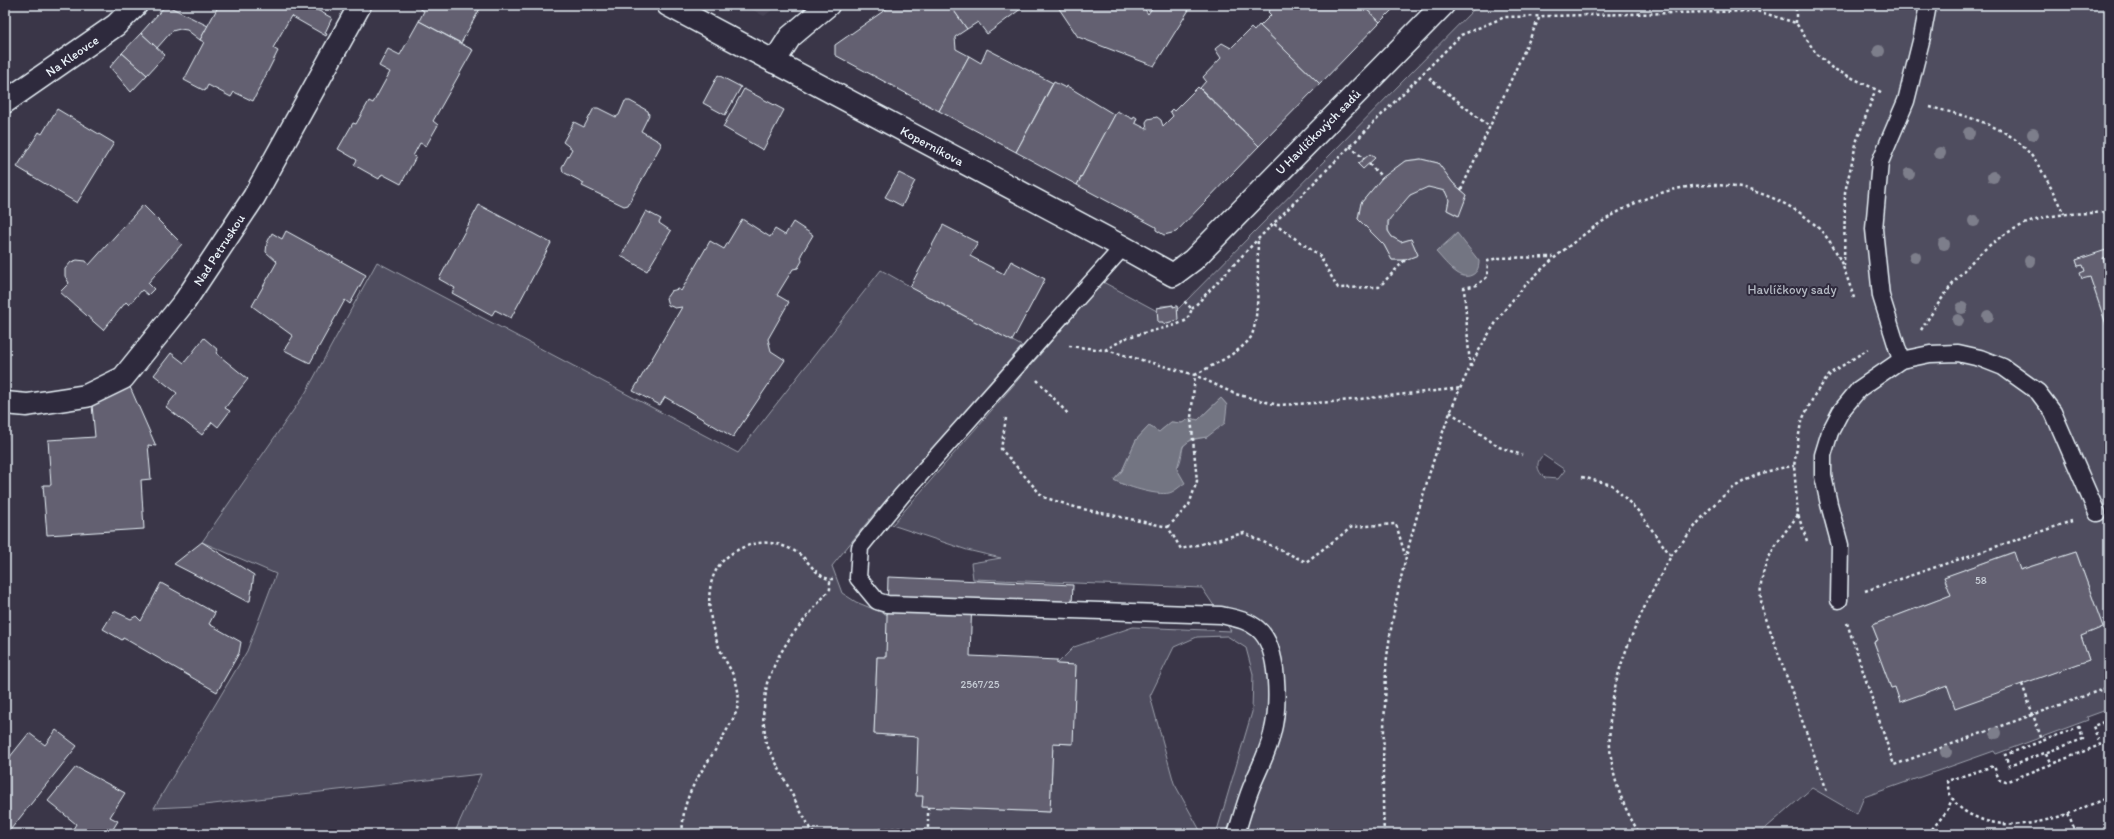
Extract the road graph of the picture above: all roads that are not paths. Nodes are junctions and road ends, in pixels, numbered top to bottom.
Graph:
1 (136, 5) edge
2 (360, 5) edge
3 (668, 5) edge
4 (828, 5) edge
5 (1443, 5) edge
6 (1928, 5) edge
7 (774, 62) junction
8 (5, 102) edge
9 (1123, 247) junction
10 (1193, 260) joint
11 (1901, 360) junction
12 (5, 403) edge
13 (2097, 513) road end
14 (1840, 600) road end
15 (1236, 834) edge

1 - 8 street, Na Kleovce
2 - 12 street, Nad Petruskou
3 - 7 street, Koperníkova
4 - 7 street
5 - 10 street, U Havlíčkových sadů
6 - 11 lane
7 - 9 street, Koperníkova
9 - 10 street, Koperníkova
9 - 15 lane
11 - 13 lane
11 - 14 lane

